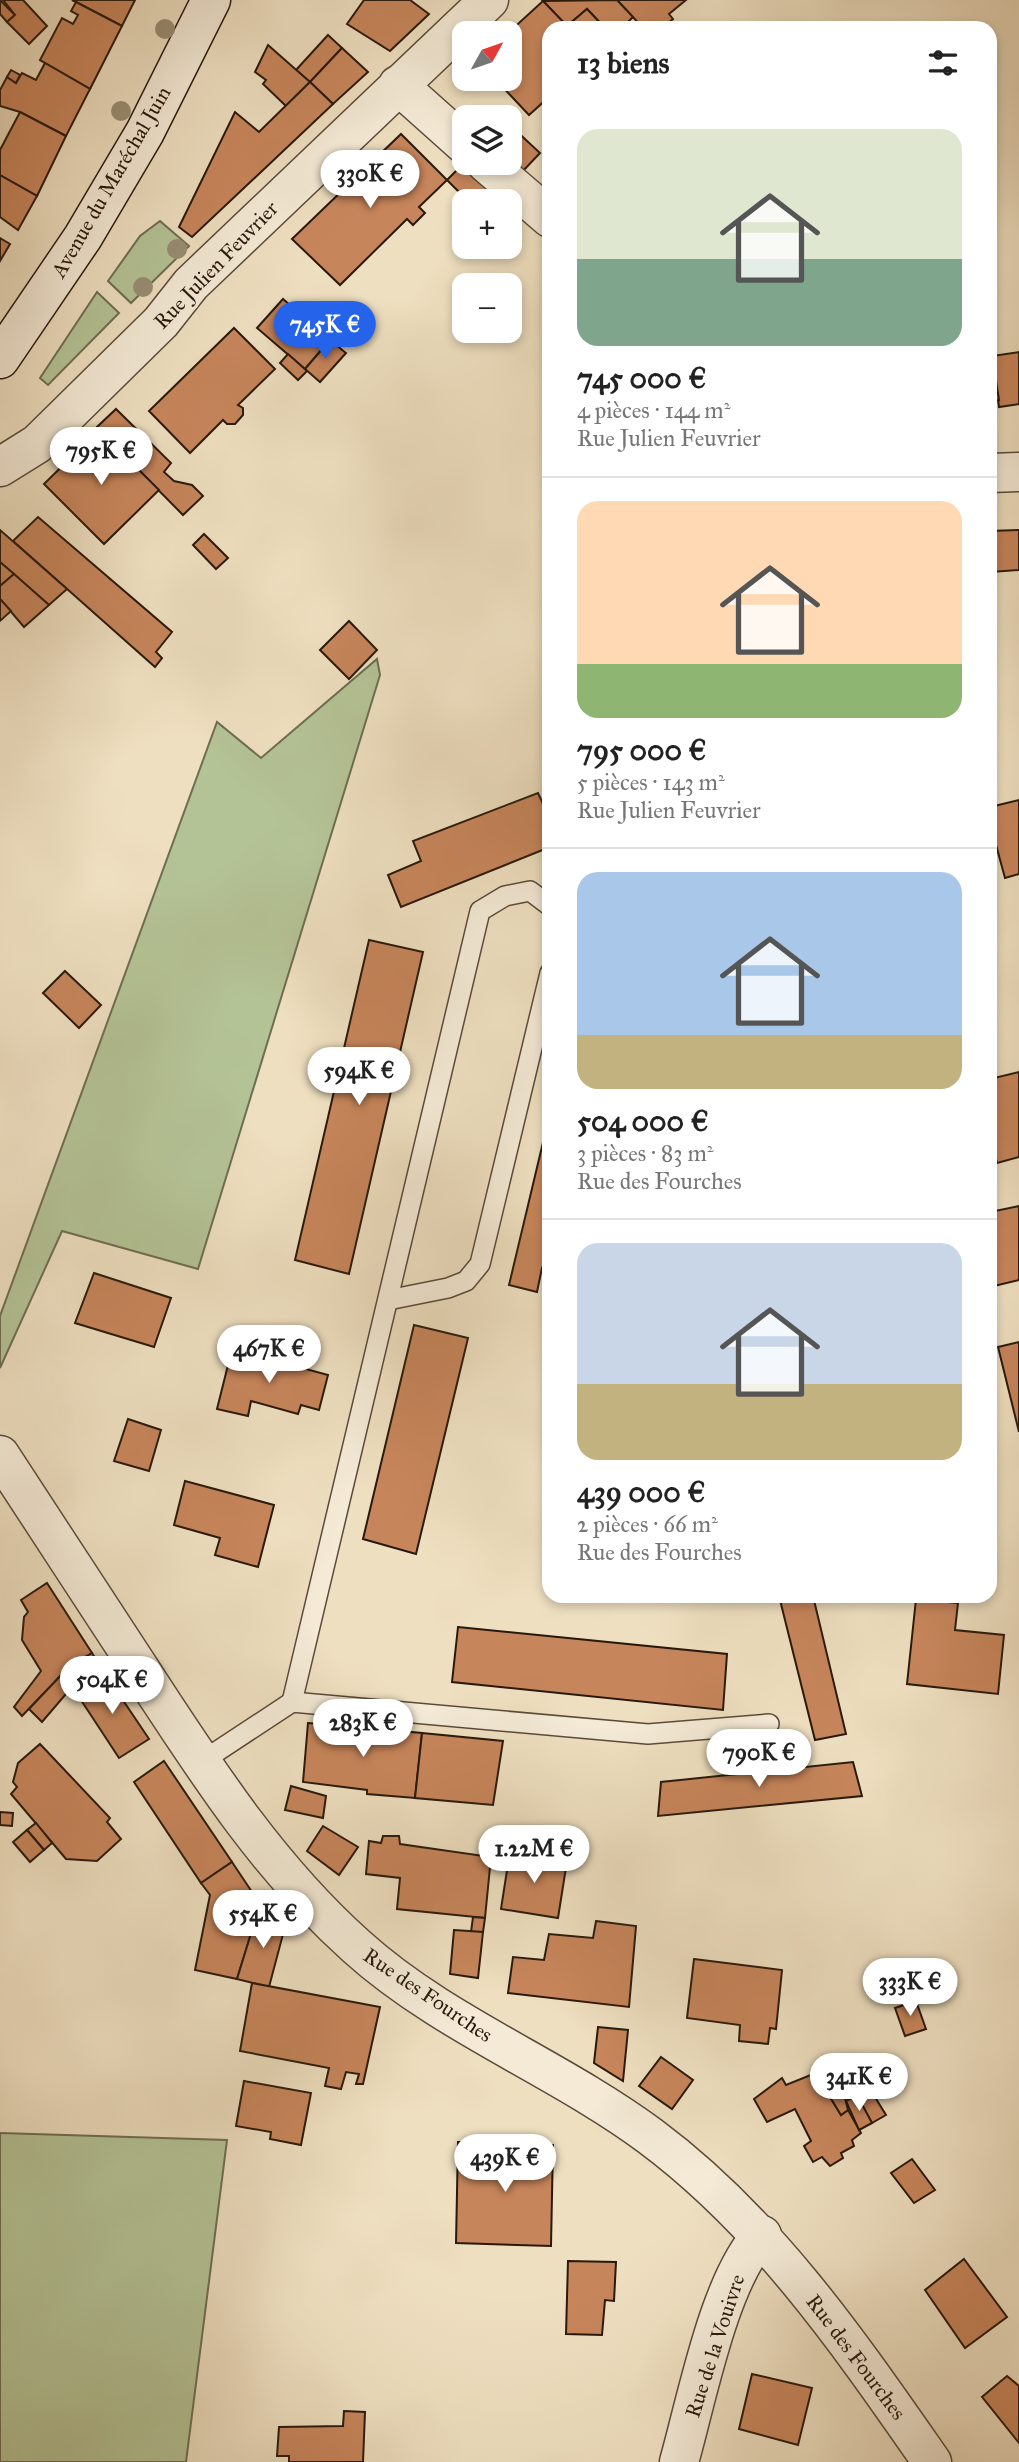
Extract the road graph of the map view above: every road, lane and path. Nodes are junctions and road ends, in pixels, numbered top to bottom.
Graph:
1 (211, 0) edge
2 (489, 0) edge
3 (398, 85) junction
4 (452, 133) edge
5 (500, 175) edge
6 (542, 211) edge
7 (0, 359) edge
8 (0, 467) edge
9 (1019, 472) edge
10 (997, 473) edge
11 (542, 900) edge
12 (542, 1005) edge
13 (388, 1300) junction
14 (0, 1454) edge
15 (292, 1702) junction
16 (769, 1724) dead end
17 (201, 1762) junction
18 (762, 2235) junction
19 (679, 2462) edge
20 (932, 2462) edge

1 - 7 street, Avenue du Maréchal Juin
2 - 3 street, Rue Julien Feuvrier
3 - 4 street
3 - 8 street, Rue Julien Feuvrier
5 - 6 street
9 - 10 street
11 - 13 lane
12 - 13 lane
13 - 15 lane
14 - 17 street, Rue des Fourches
15 - 16 lane
15 - 17 lane
17 - 18 street, Rue des Fourches
18 - 19 street, Rue de la Vouivre
18 - 20 street, Rue des Fourches

